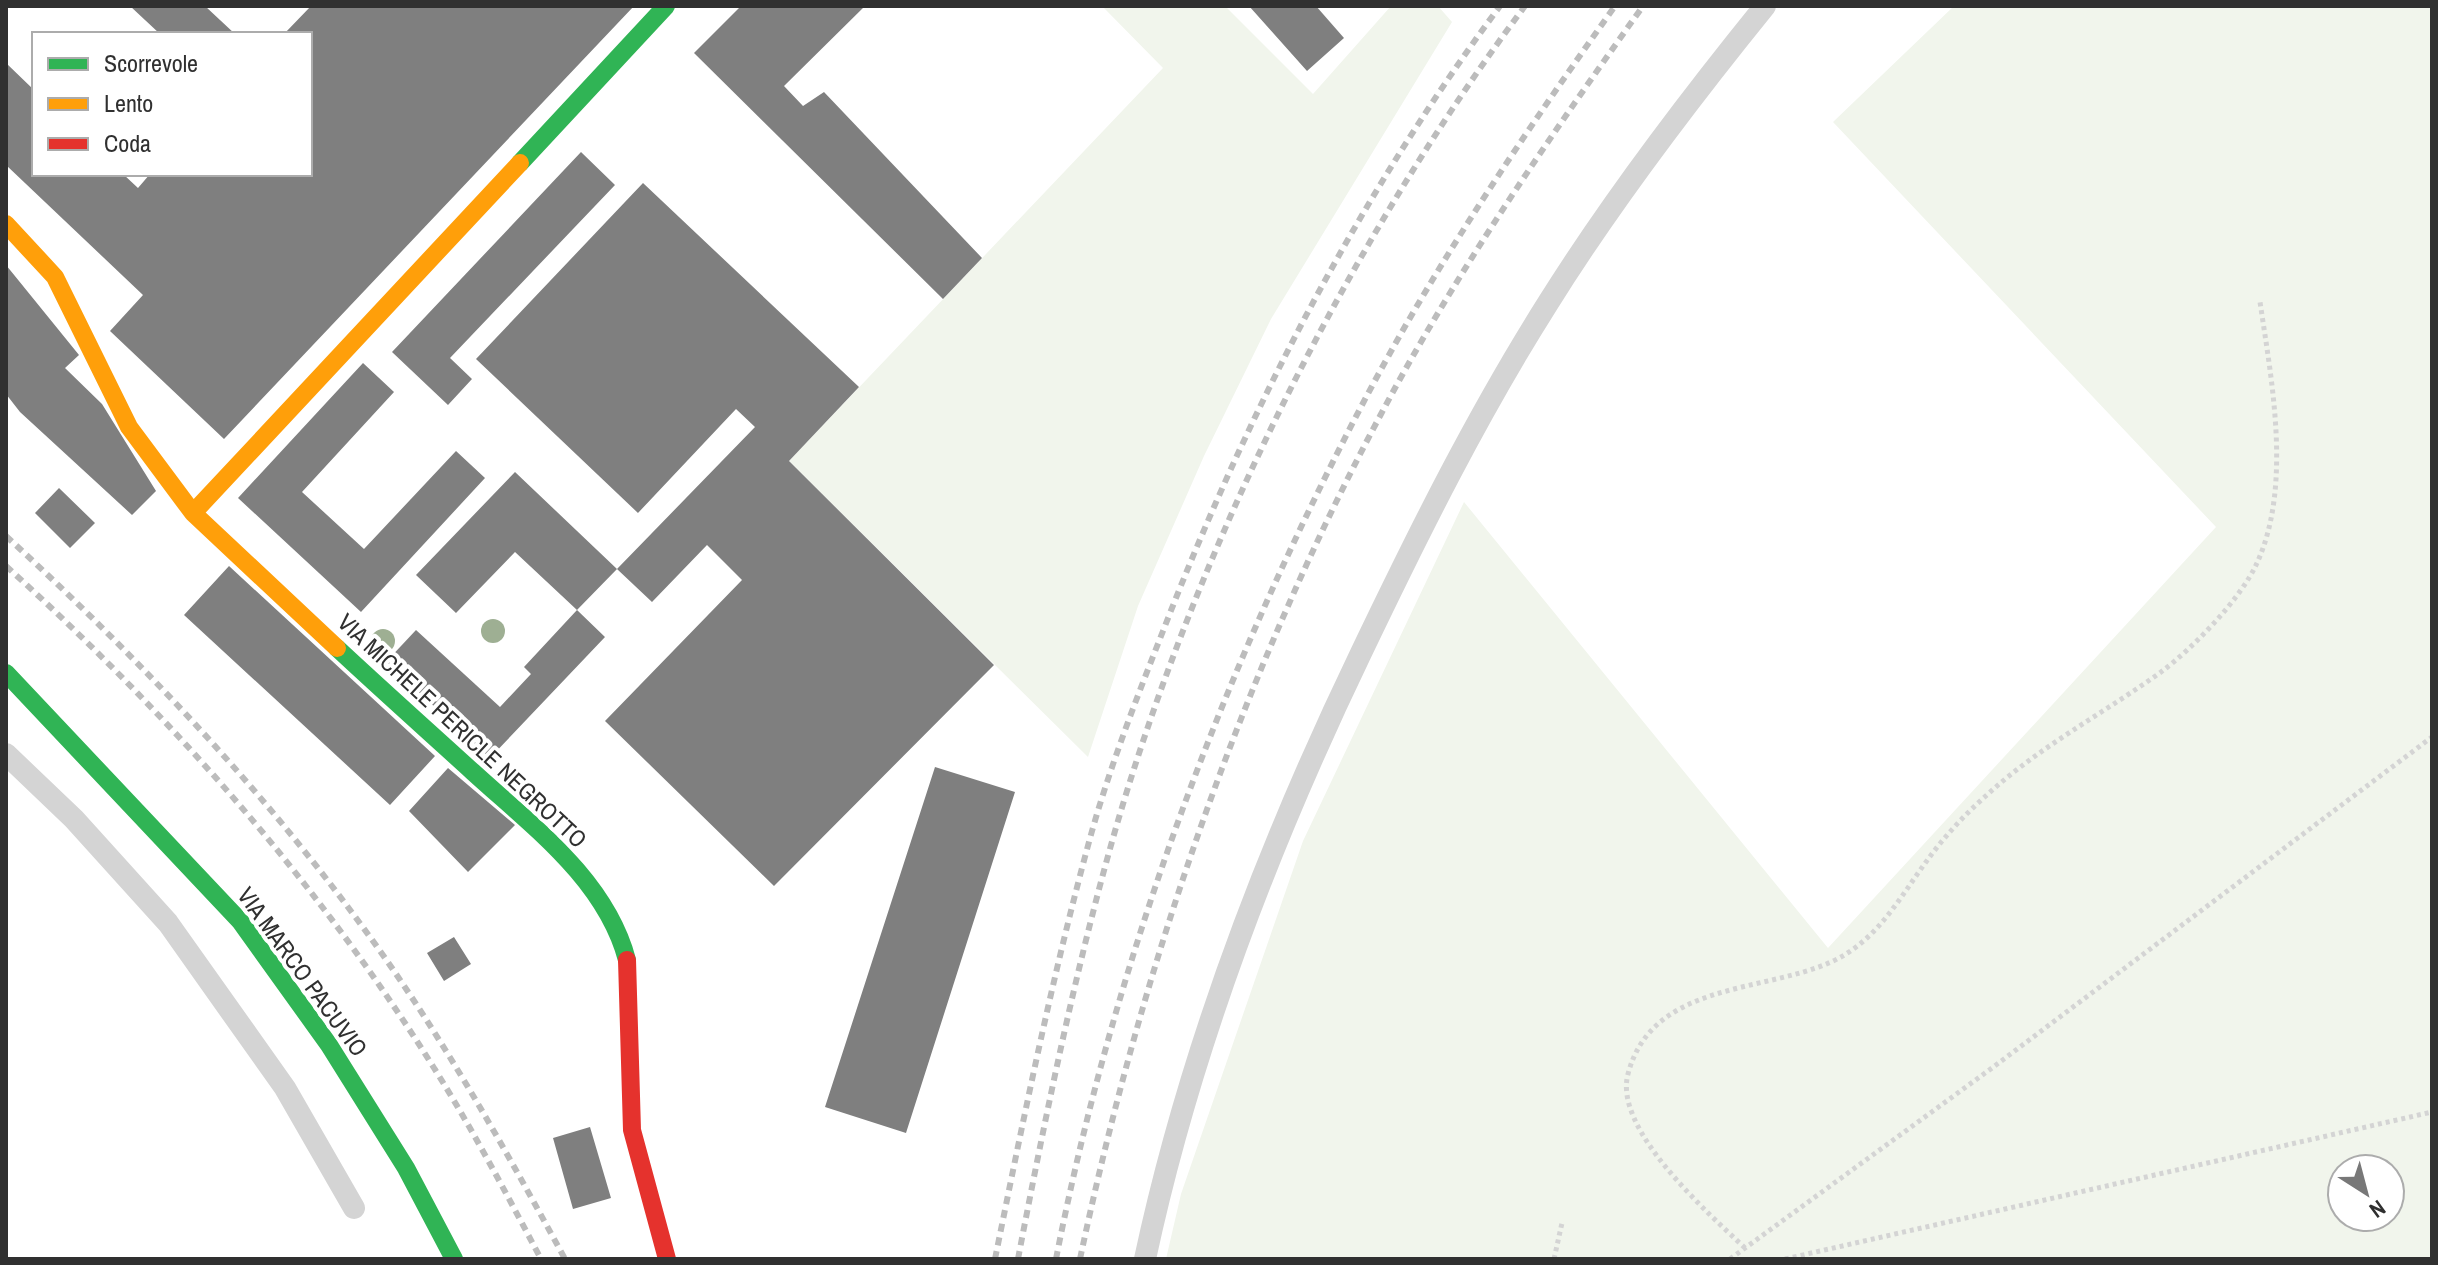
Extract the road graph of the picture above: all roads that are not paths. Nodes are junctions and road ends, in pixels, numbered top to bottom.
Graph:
1 (666, 6) edge
2 (1765, 6) edge
3 (6, 224) edge
4 (193, 513) junction
5 (6, 673) edge
6 (6, 754) edge
7 (354, 1208) dead end
8 (454, 1259) edge
9 (667, 1259) edge
10 (1145, 1259) edge

1 - 4 street
2 - 10 lane
3 - 4 street, VIA MICHELE PERICLE NEGROTTO
4 - 9 street, VIA MICHELE PERICLE NEGROTTO
5 - 8 street, VIA MARCO PACUVIO
6 - 7 lane

